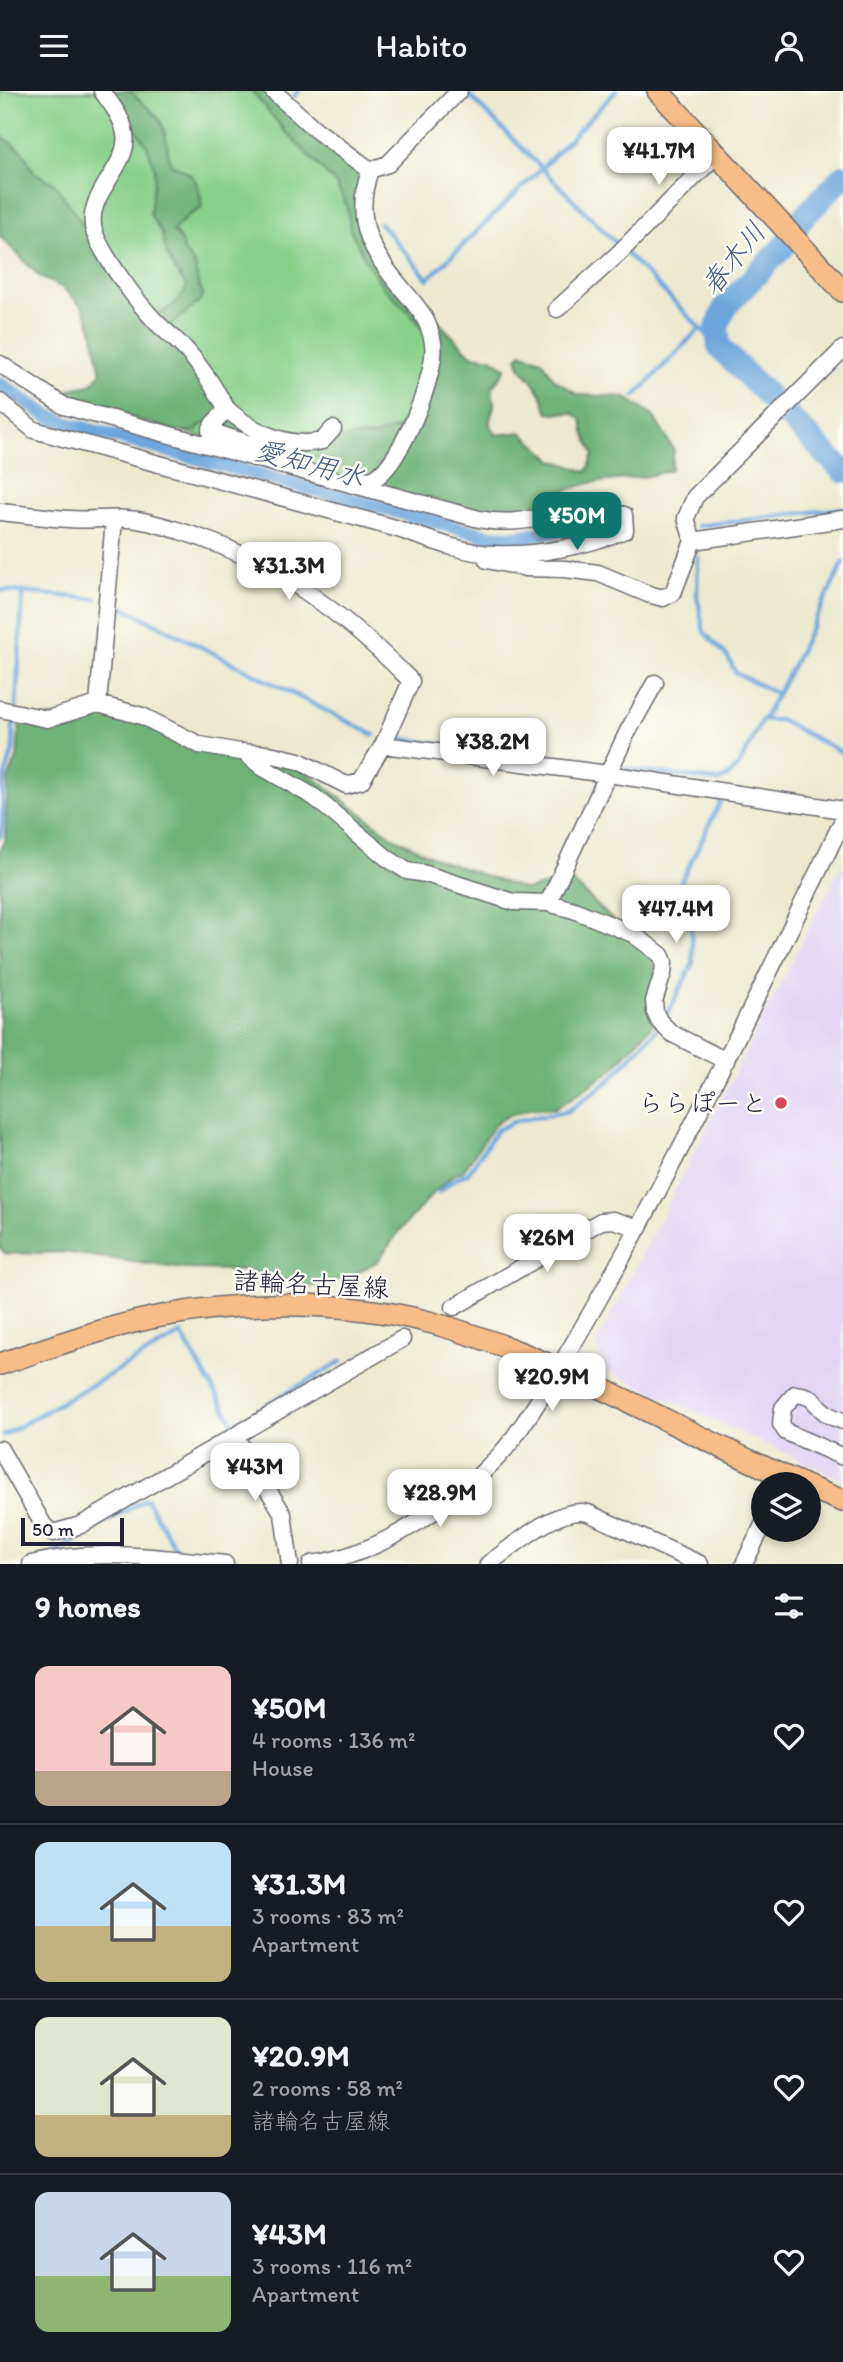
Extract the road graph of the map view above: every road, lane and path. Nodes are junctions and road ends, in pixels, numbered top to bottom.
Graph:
1 (103, 91) edge
2 (272, 91) edge
3 (459, 91) edge
4 (658, 91) edge
5 (717, 154) junction
6 (370, 170) junction
7 (843, 291) edge
8 (557, 309) dead end
9 (843, 349) edge
10 (0, 364) edge
11 (0, 402) edge
12 (227, 409) junction
13 (333, 429) dead end
14 (0, 512) edge
15 (114, 519) junction
16 (843, 519) edge
17 (693, 541) junction
18 (439, 543) junction
19 (655, 683) dead end
20 (98, 704) junction
21 (0, 709) edge
22 (383, 745) junction
23 (244, 752) junction
24 (608, 774) junction
25 (843, 810) edge
26 (843, 820) edge
27 (548, 903) junction
28 (726, 1061) junction
29 (639, 1228) junction
30 (454, 1307) dead end
31 (402, 1339) dead end
32 (0, 1364) edge
33 (560, 1370) junction
34 (843, 1421) edge
35 (235, 1436) junction
36 (0, 1449) edge
37 (843, 1457) edge
38 (769, 1472) edge
39 (821, 1492) edge
40 (843, 1501) edge
41 (755, 1542) edge
42 (65, 1560) edge
43 (321, 1563) edge
44 (31, 1564) edge
45 (225, 1564) edge
46 (290, 1564) edge
47 (488, 1564) edge
48 (700, 1564) edge
49 (744, 1564) edge

1 - 12 street
2 - 6 street
3 - 6 street
4 - 5 main road
5 - 7 main road
5 - 8 street
6 - 12 street
9 - 17 street
10 - 18 street
11 - 18 street
12 - 13 street
14 - 15 street
15 - 20 street
15 - 22 street
16 - 17 street
17 - 18 street
19 - 24 street
20 - 21 street
20 - 23 street
22 - 23 street
22 - 24 street
23 - 27 street
24 - 25 street
24 - 27 street
26 - 28 street
27 - 28 street
28 - 29 street
29 - 30 street
29 - 33 street
31 - 35 street
32 - 33 main road, 諸輪名古屋線
33 - 38 main road, 諸輪名古屋線
33 - 43 street
34 - 37 street
35 - 36 street
35 - 46 street
39 - 40 main road
41 - 49 street
42 - 44 street
42 - 45 street
47 - 48 street

